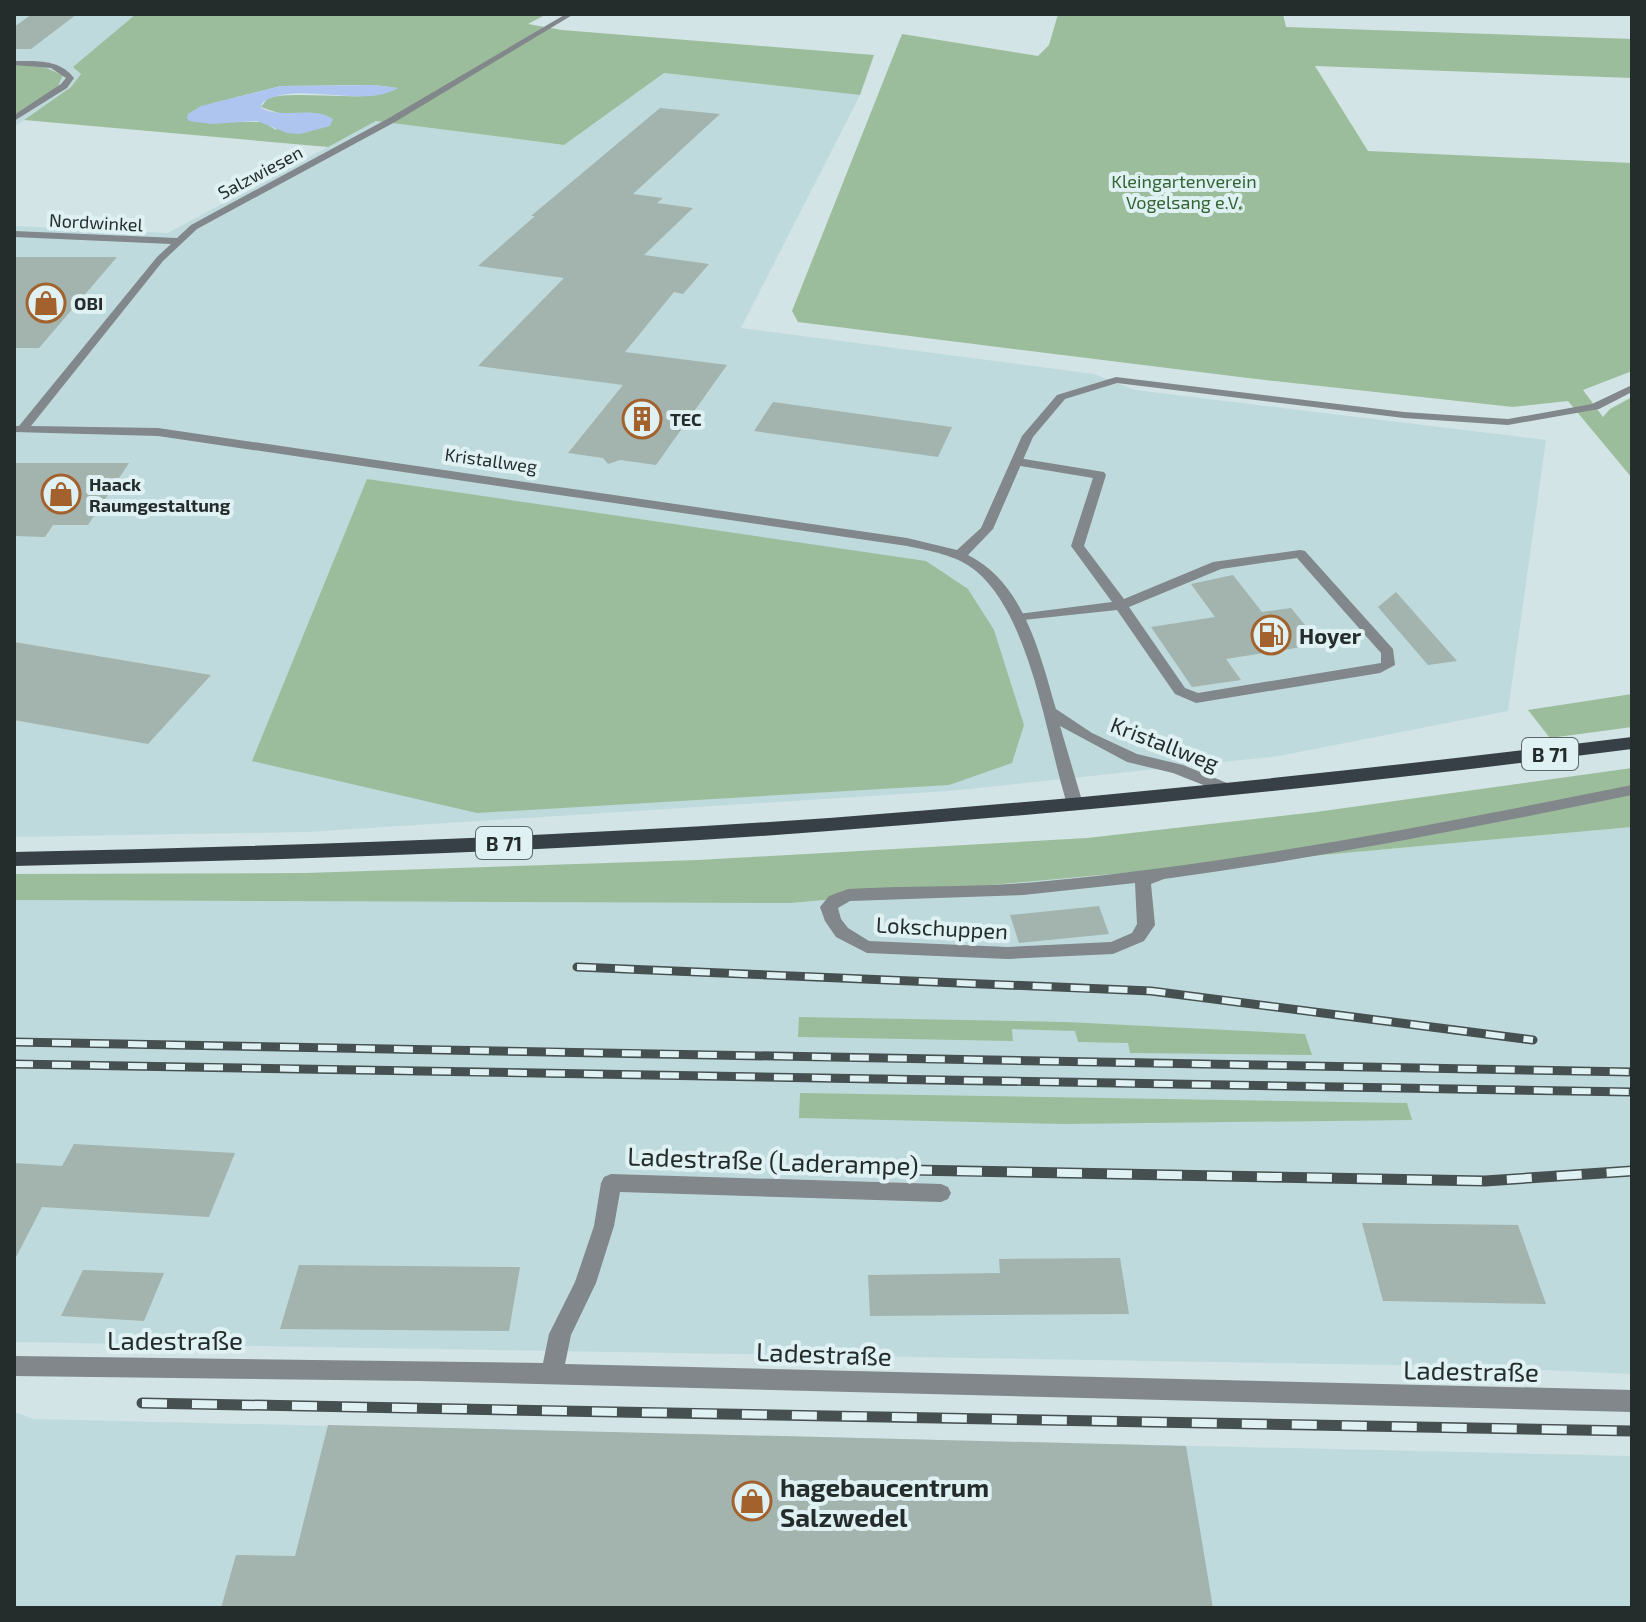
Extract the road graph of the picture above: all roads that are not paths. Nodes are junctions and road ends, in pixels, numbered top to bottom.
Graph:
1 (571, 14) edge
2 (14, 63) edge
3 (14, 119) edge
4 (14, 234) edge
5 (177, 241) junction
6 (1632, 388) edge
7 (18, 429) edge
8 (1018, 462) junction
9 (958, 556) junction
10 (1121, 605) junction
11 (1018, 618) junction
12 (1048, 711) junction
13 (1632, 743) edge
14 (1226, 789) junction
15 (1632, 790) edge
16 (1075, 804) junction
17 (14, 859) edge
18 (1160, 874) junction
19 (941, 1193) dead end
20 (14, 1366) edge
21 (552, 1373) junction
22 (1632, 1401) edge

1 - 5 street, Salzwiesen
2 - 3 street
4 - 5 street, Nordwinkel
5 - 7 street, Salzwiesen
6 - 8 street
7 - 9 street, Kristallweg
8 - 9 street
8 - 10 street
9 - 11 street, Kristallweg
10 - 10 street
10 - 11 street
11 - 12 street, Kristallweg
12 - 14 street, Kristallweg
12 - 16 street, Kristallweg
13 - 14 main road, B 71
14 - 16 main road, B 71
15 - 18 street, Lokschuppen
16 - 17 main road, B 71
18 - 18 street, Lokschuppen
19 - 21 street, Ladestraße (Laderampe)
20 - 21 street, Ladestraße
21 - 22 street, Ladestraße

